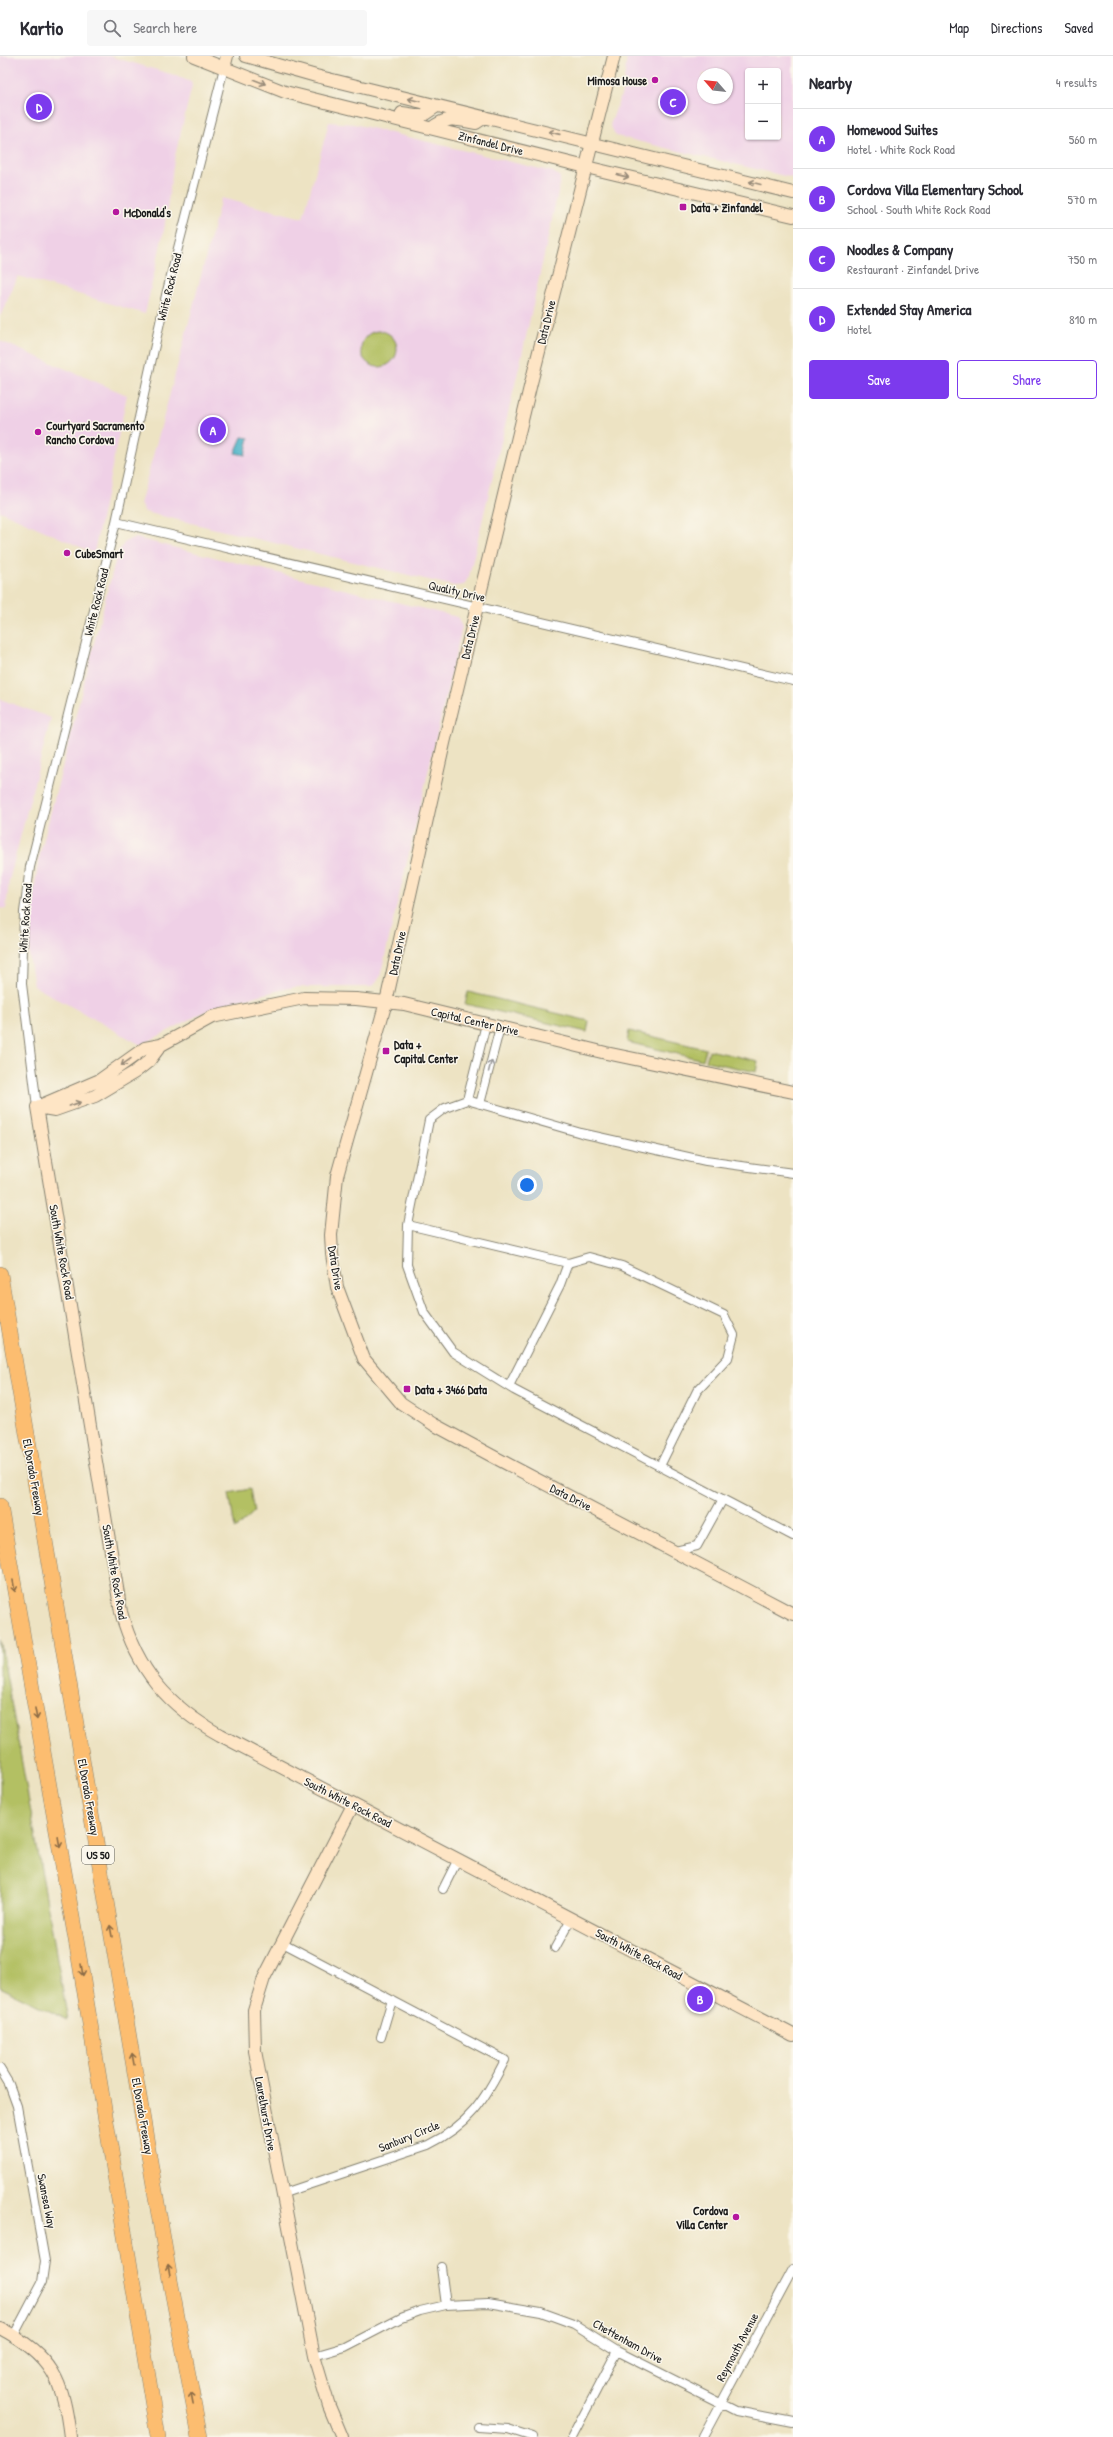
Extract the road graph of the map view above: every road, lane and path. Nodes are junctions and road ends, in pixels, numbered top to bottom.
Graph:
1 (194, 56) edge
2 (227, 56) edge
3 (246, 56) edge
4 (614, 56) edge
5 (224, 68) junction
6 (319, 100) junction
7 (437, 106) junction
8 (485, 117) junction
9 (432, 128) junction
10 (592, 142) junction
11 (586, 167) junction
12 (793, 193) edge
13 (793, 216) edge
14 (116, 522) junction
15 (478, 608) junction
16 (793, 681) edge
17 (386, 1002) junction
18 (486, 1024) junction
19 (500, 1027) junction
20 (793, 1092) edge
21 (467, 1100) junction
22 (480, 1104) junction
23 (37, 1107) junction
24 (793, 1173) edge
25 (408, 1225) junction
26 (568, 1263) junction
27 (0, 1274) edge
28 (509, 1386) junction
29 (660, 1466) junction
30 (723, 1499) junction
31 (0, 1506) edge
32 (793, 1536) edge
33 (675, 1551) junction
34 (793, 1614) edge
35 (353, 1805) junction
36 (458, 1859) junction
37 (442, 1889) dead end
38 (571, 1918) junction
39 (283, 1943) junction
40 (555, 1948) dead end
41 (392, 2000) junction
42 (793, 2035) edge
43 (381, 2037) dead end
44 (0, 2069) edge
45 (282, 2194) junction
46 (441, 2267) dead end
47 (793, 2269) edge
48 (446, 2305) junction
49 (0, 2328) edge
50 (14, 2335) junction
51 (617, 2351) junction
52 (314, 2356) junction
53 (721, 2403) junction
54 (153, 2408) junction
55 (793, 2422) edge
56 (478, 2427) dead end
57 (70, 2437) edge
58 (149, 2437) edge
59 (158, 2437) edge
60 (200, 2437) edge
61 (342, 2437) edge
62 (533, 2437) edge
63 (572, 2437) edge
64 (703, 2437) edge

1 - 5 street, Zinfandel Drive
2 - 5 street, White Rock Road
7 -> 3 street, Zinfandel Drive
4 - 10 street, Data Drive
5 -> 6 street, Zinfandel Drive
5 - 14 street, White Rock Road
6 - 7 street
6 - 9 street, Zinfandel Drive
7 - 8 street, Zinfandel Drive
8 - 9 street
10 -> 8 street, Zinfandel Drive
9 - 11 street, Zinfandel Drive
10 - 11 street, Data Drive
12 -> 10 street, Zinfandel Drive
11 -> 13 street, Zinfandel Drive
11 - 15 street, Data Drive
14 - 15 street, Quality Drive
14 - 23 street, White Rock Road
15 - 16 street, Quality Drive
15 - 17 street, Data Drive
17 - 18 street, Capital Center Drive
17 - 23 street, Capital Center Drive
17 - 33 street, Data Drive
18 - 19 street, Capital Center Drive
18 - 21 street
19 - 20 street, Capital Center Drive
22 -> 19 street
21 - 22 street
21 - 25 street
22 - 24 street
23 - 35 street, South White Rock Road
25 - 26 street
25 - 28 street
26 - 28 street
26 - 29 street
60 -> 27 highway, El Dorado Freeway / US 50
28 - 29 street
29 - 30 street
30 - 32 street
30 - 33 street
31 -> 54 highway
33 - 34 street, Data Drive
35 - 36 street, South White Rock Road
35 - 39 street, Laurelhurst Drive
36 - 37 street
36 - 38 street, South White Rock Road
38 - 40 street
38 - 42 street, South White Rock Road
39 - 41 street, Sanbury Circle
39 - 45 street, Laurelhurst Drive
41 - 43 street
41 - 45 street, Sanbury Circle
44 - 50 street, Swansea Way
45 - 52 street, Laurelhurst Drive
46 - 48 street
47 - 53 street, Reymouth Avenue
48 - 51 street, Chettenham Drive
48 - 52 street, Chettenham Drive
49 - 50 street
50 - 57 street
51 - 53 street, Chettenham Drive
51 - 63 street
52 - 61 street, Laurelhurst Drive
53 - 55 street, Chettenham Drive
53 - 64 street, Reymouth Avenue
54 - 58 highway
54 - 59 highway
56 - 62 street

